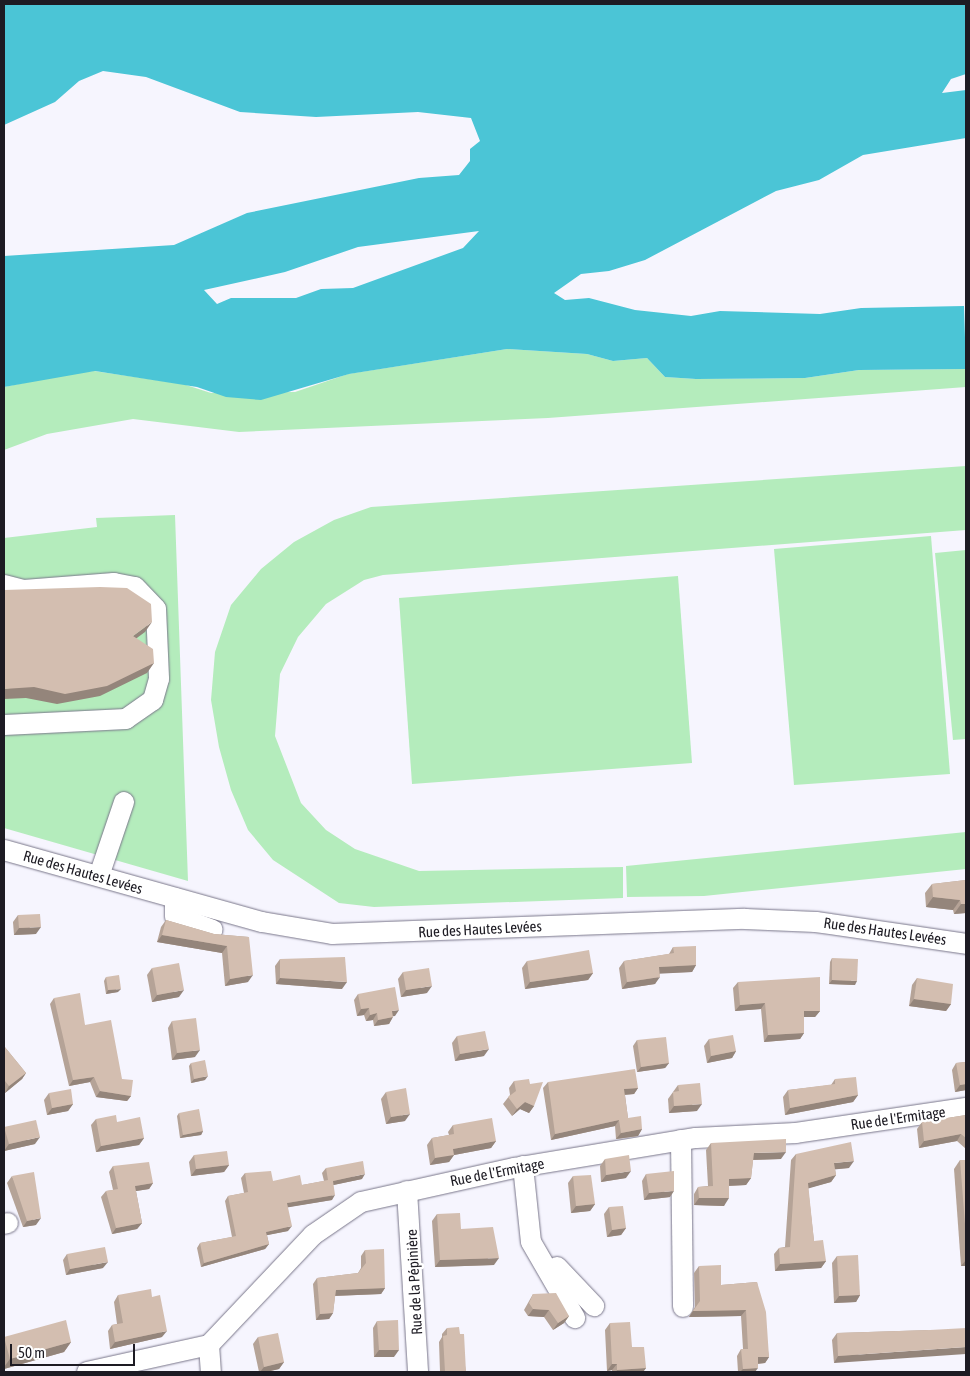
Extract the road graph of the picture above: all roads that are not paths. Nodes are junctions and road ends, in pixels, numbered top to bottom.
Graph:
1 (4, 585) edge
2 (4, 725) edge
3 (124, 802) dead end
4 (4, 850) edge
5 (99, 876) junction
6 (175, 898) junction
7 (213, 930) dead end
8 (966, 944) edge
9 (966, 1108) edge
10 (681, 1140) junction
11 (529, 1165) junction
12 (407, 1191) junction
13 (594, 1306) dead end
14 (683, 1307) dead end
15 (575, 1318) dead end
16 (209, 1345) junction
17 (87, 1372) edge
18 (211, 1372) edge
19 (418, 1372) edge

1 - 2 street
3 - 5 street
4 - 5 street, Rue des Hautes Levées
5 - 6 street, Rue des Hautes Levées
6 - 7 street
6 - 8 street, Rue des Hautes Levées
9 - 10 street, Rue de l'Ermitage
10 - 11 street, Rue de l'Ermitage
10 - 14 street
11 - 12 street, Rue de l'Ermitage
11 - 13 street
11 - 15 street
12 - 16 street, Rue de l'Ermitage
12 - 19 street, Rue de la Pépinière
16 - 17 street
16 - 18 street

